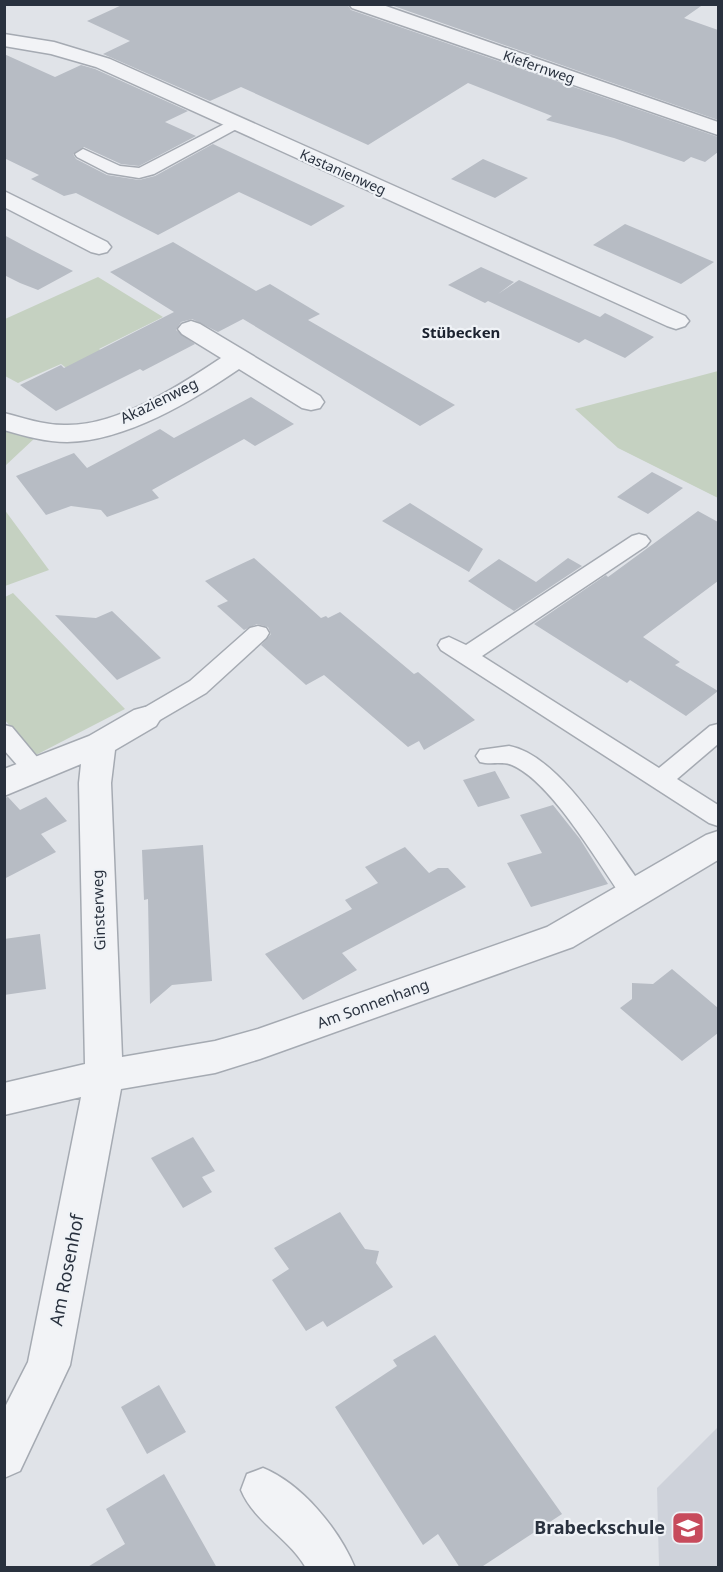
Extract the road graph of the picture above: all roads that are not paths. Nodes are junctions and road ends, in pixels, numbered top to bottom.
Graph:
1 (359, 4) edge
2 (4, 40) edge
3 (234, 124) junction
4 (718, 129) edge
5 (83, 154) dead end
6 (4, 198) edge
7 (99, 247) dead end
8 (676, 321) dead end
9 (190, 329) dead end
10 (237, 359) junction
11 (311, 402) dead end
12 (4, 421) edge
13 (639, 541) dead end
14 (258, 633) dead end
15 (145, 718) joint
16 (718, 732) edge
17 (4, 733) edge
18 (100, 744) junction
19 (489, 756) dead end
20 (34, 769) junction
21 (660, 780) junction
22 (4, 784) edge
23 (718, 817) edge
24 (718, 844) edge
25 (634, 894) junction
26 (104, 1076) junction
27 (4, 1099) edge
28 (4, 1456) edge
29 (263, 1490) dead end
30 (332, 1568) edge

1 - 4 street, Kiefernweg
2 - 3 street, Kastanienweg
3 - 5 lane
3 - 8 street, Kastanienweg
6 - 7 street
9 - 10 street
10 - 11 street
10 - 12 street, Akazienweg
13 - 21 lane
14 - 15 lane
15 - 18 street
16 - 21 lane
17 - 20 lane
18 - 20 street
18 - 26 street, Ginsterweg
19 - 25 lane
20 - 22 street
21 - 23 lane
24 - 25 street, Am Sonnenhang
25 - 26 street, Am Sonnenhang
26 - 27 street, Am Sonnenhang
26 - 28 street, Am Rosenhof
29 - 30 street

